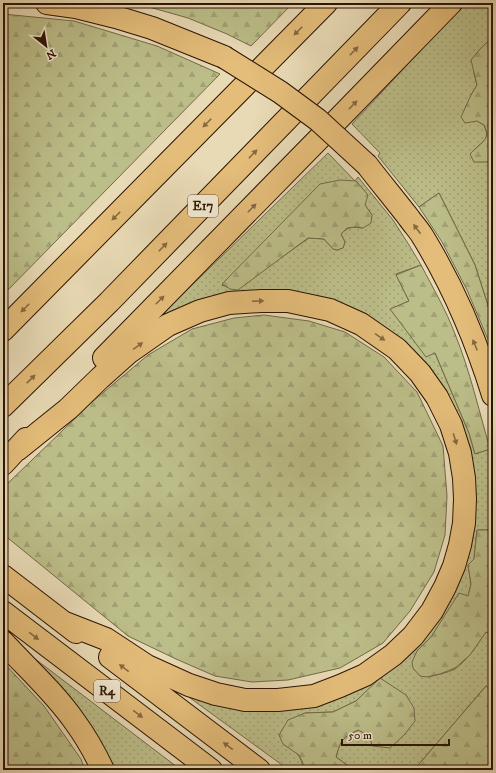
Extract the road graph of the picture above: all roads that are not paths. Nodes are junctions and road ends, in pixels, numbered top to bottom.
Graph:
1 (47, 3) edge
2 (326, 3) edge
3 (400, 3) edge
4 (451, 3) edge
5 (3, 330) edge
6 (493, 395) edge
7 (3, 406) edge
8 (10, 457) edge
9 (3, 576) edge
10 (3, 612) edge
11 (65, 623) junction
12 (3, 642) edge
13 (103, 770) edge
14 (211, 770) edge
15 (259, 770) edge

6 -> 1 highway, bridge
2 -> 5 highway
7 -> 3 highway, E17
8 -> 4 highway
8 -> 11 highway
9 - 11 highway, R4
10 -> 14 highway, R4
15 -> 11 highway, R4
12 - 13 highway

